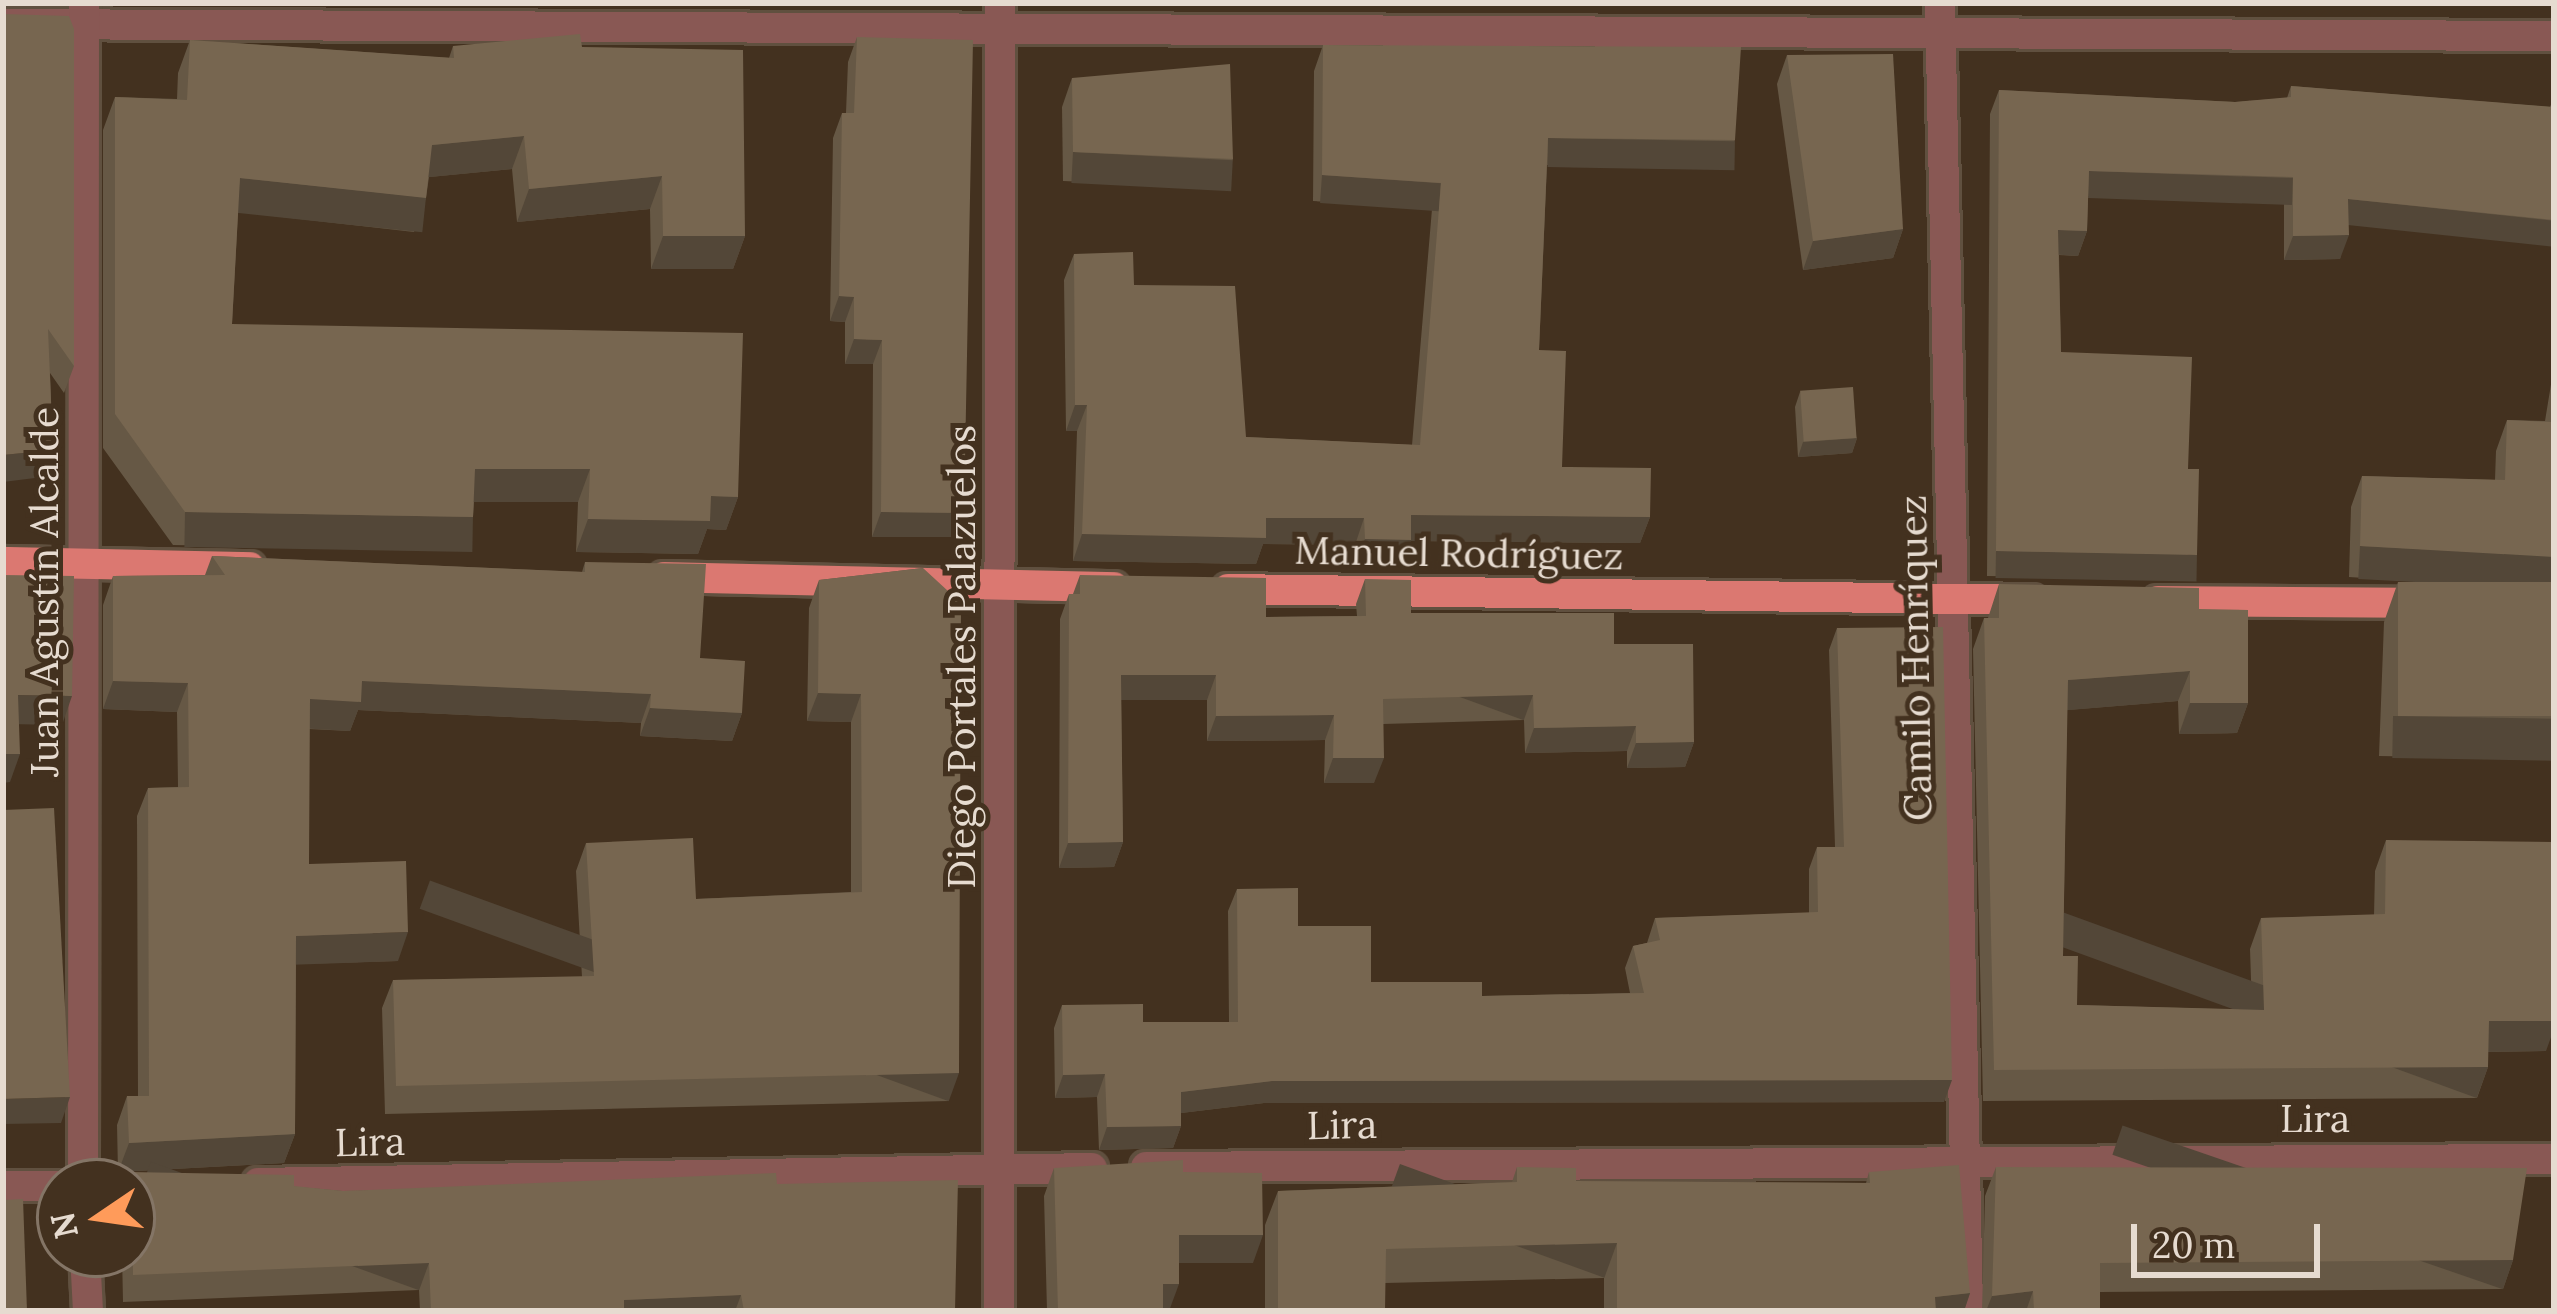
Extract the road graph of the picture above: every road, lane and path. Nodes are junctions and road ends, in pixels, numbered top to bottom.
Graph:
1 (1000, 3) edge
2 (1940, 3) edge
3 (84, 15) edge
4 (3, 24) edge
5 (1000, 36) junction
6 (2554, 36) edge
7 (1940, 38) junction
8 (3, 562) edge
9 (83, 563) junction
10 (295, 568) edge
11 (624, 576) edge
12 (1001, 585) junction
13 (1144, 587) edge
14 (1191, 588) edge
15 (1952, 599) junction
16 (2068, 600) edge
17 (2114, 601) edge
18 (2462, 604) edge
19 (1964, 1155) junction
20 (83, 1158) edge
21 (2554, 1159) edge
22 (999, 1170) junction
23 (226, 1184) edge
24 (3, 1186) edge
25 (36, 1186) edge
26 (87, 1278) edge
27 (88, 1311) edge
28 (999, 1311) edge
29 (1968, 1311) edge

1 - 5 street, Diego Portales Palazuelos
2 - 7 street, Camilo Henríquez
3 - 4 street
3 - 5 street
3 - 9 street, Juan Agustín Alcalde
5 - 7 street
5 - 12 street, Diego Portales Palazuelos
6 - 7 street
7 - 15 street, Camilo Henríquez
8 - 9 main road
9 - 10 main road
9 - 20 street, Juan Agustín Alcalde
11 - 12 main road
12 - 13 main road
12 - 22 street, Diego Portales Palazuelos
14 - 15 main road, Manuel Rodríguez
15 - 16 main road, Manuel Rodríguez
15 - 19 street, Camilo Henríquez
17 - 18 main road
19 - 21 street, Lira
19 - 22 street, Lira
19 - 29 street, Camilo Henríquez
22 - 23 street, Lira
22 - 28 street, Diego Portales Palazuelos
24 - 25 street
26 - 27 street

